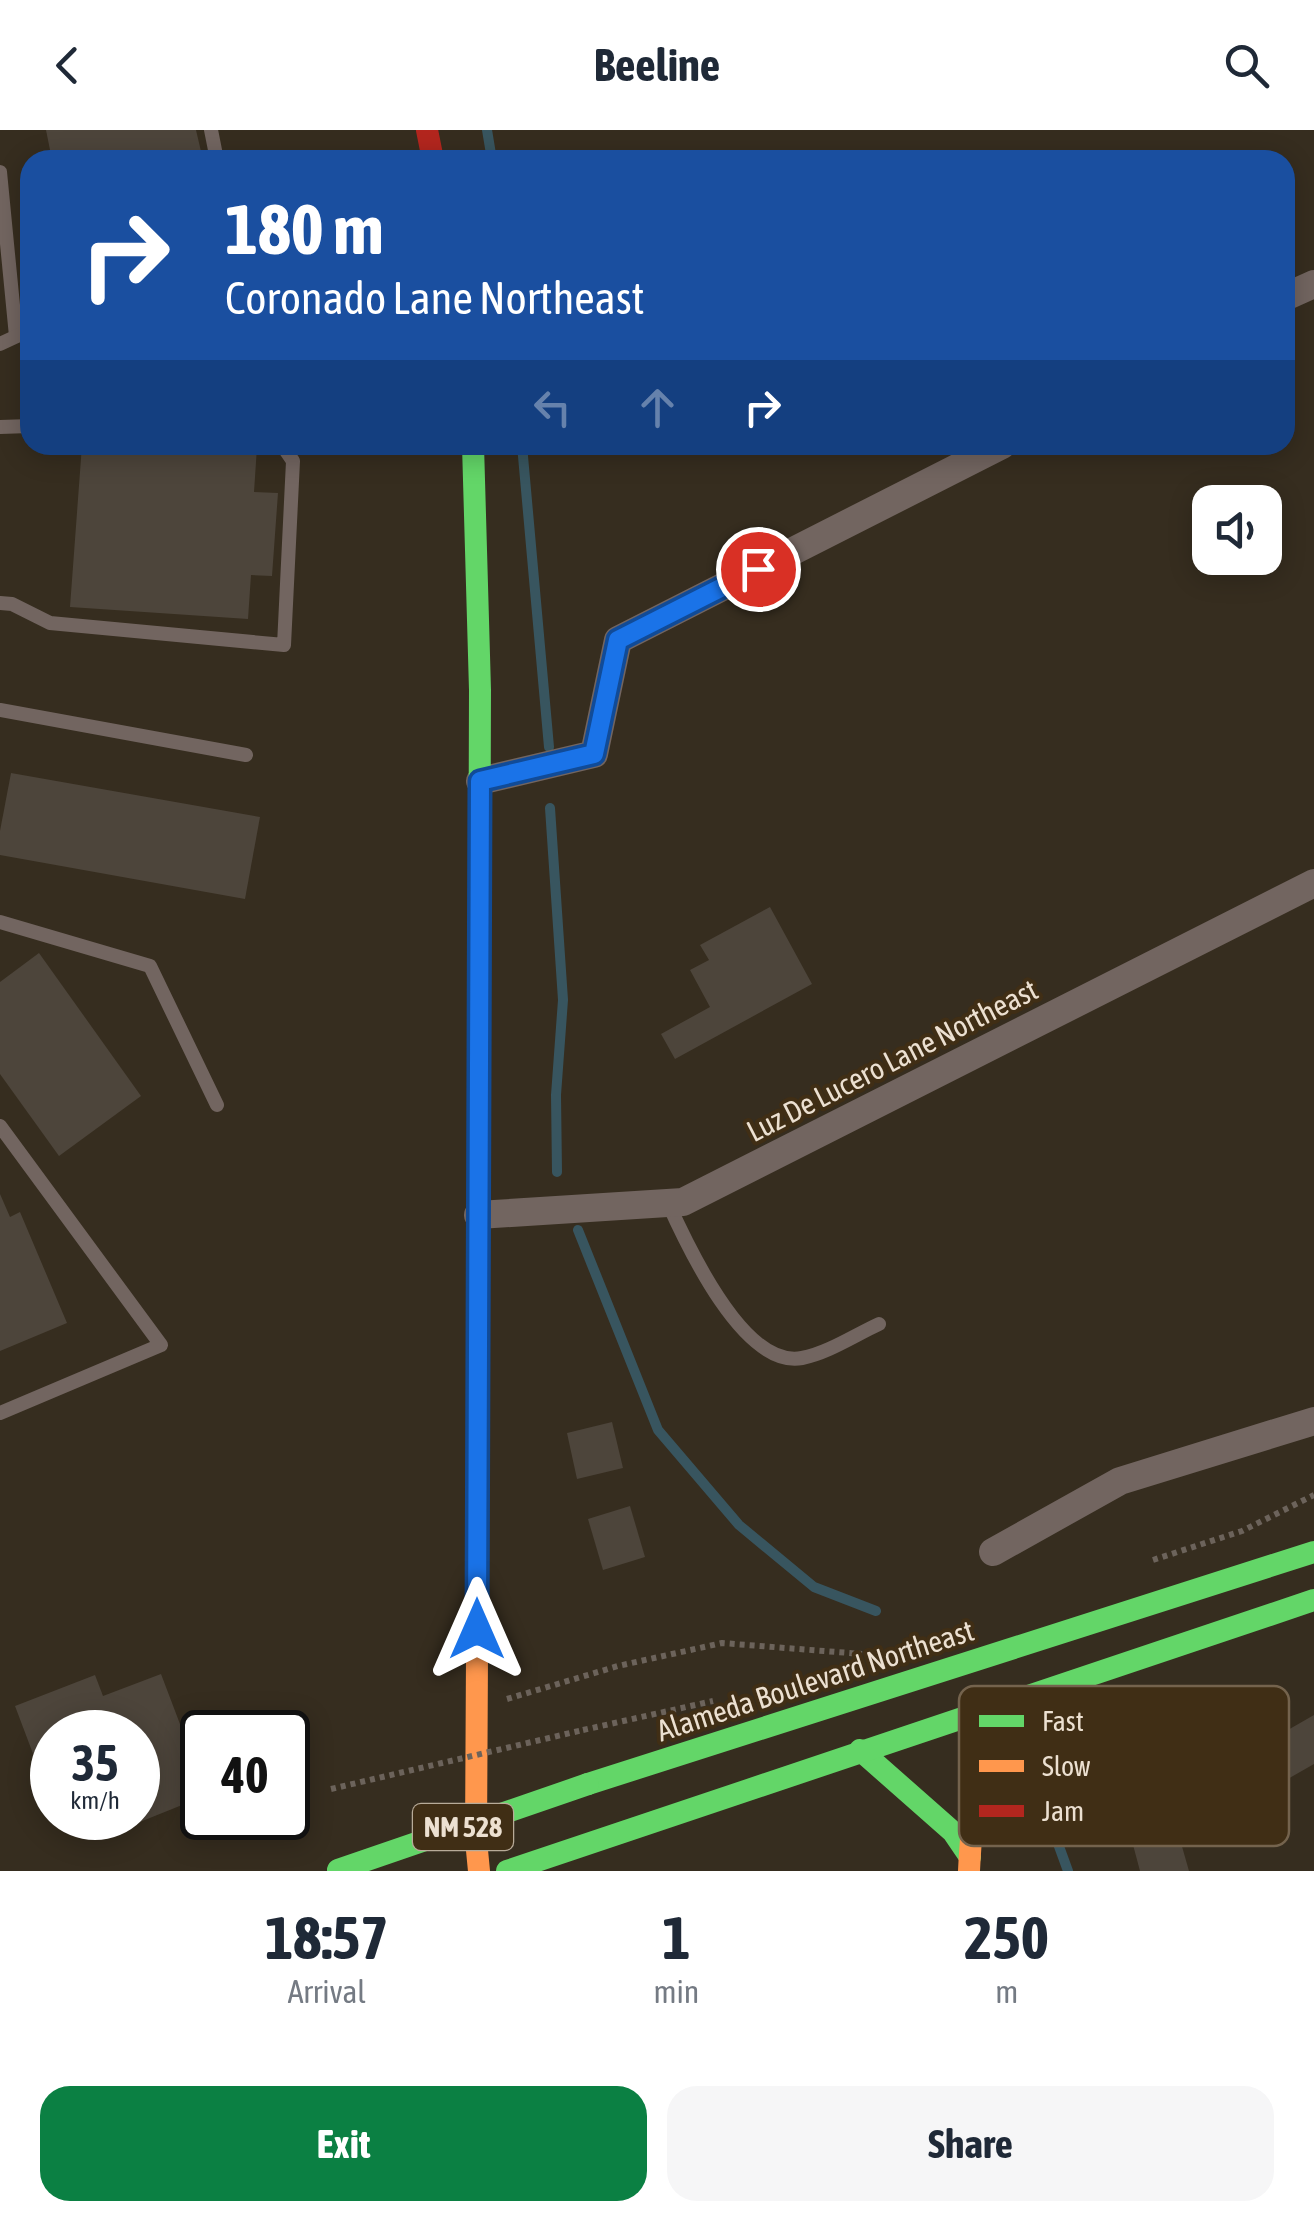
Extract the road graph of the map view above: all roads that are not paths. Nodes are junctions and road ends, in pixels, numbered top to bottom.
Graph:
1 (0, 172) edge
2 (20, 312) edge
3 (289, 455) edge
4 (473, 455) edge
5 (982, 455) edge
6 (0, 603) edge
7 (0, 710) edge
8 (246, 755) dead end
9 (480, 781) junction
10 (1314, 884) edge
11 (0, 922) edge
12 (217, 1105) dead end
13 (0, 1126) edge
14 (668, 1203) junction
15 (478, 1214) junction
16 (880, 1324) dead end
17 (0, 1413) edge
18 (1314, 1421) edge
19 (993, 1552) dead end
20 (1314, 1552) edge
21 (1314, 1600) edge
22 (1060, 1686) edge
23 (959, 1718) edge
24 (860, 1750) junction
25 (959, 1844) edge
26 (337, 1871) edge
27 (479, 1871) edge
28 (507, 1871) edge

1 - 2 lane
3 - 6 lane
4 - 9 main road
5 - 9 street
7 - 8 lane
9 - 15 main road
10 - 14 street, Luz De Lucero Lane Northeast
11 - 12 lane
13 - 17 lane
14 - 15 street, Luz De Lucero Lane Northeast
14 - 16 lane
15 - 27 main road
18 - 19 street
20 - 26 main road, Alameda Boulevard Northeast / NM 528, bridge
21 - 22 main road, NM 528
23 - 24 main road, NM 528
24 - 25 main road
24 - 28 main road, NM 528

